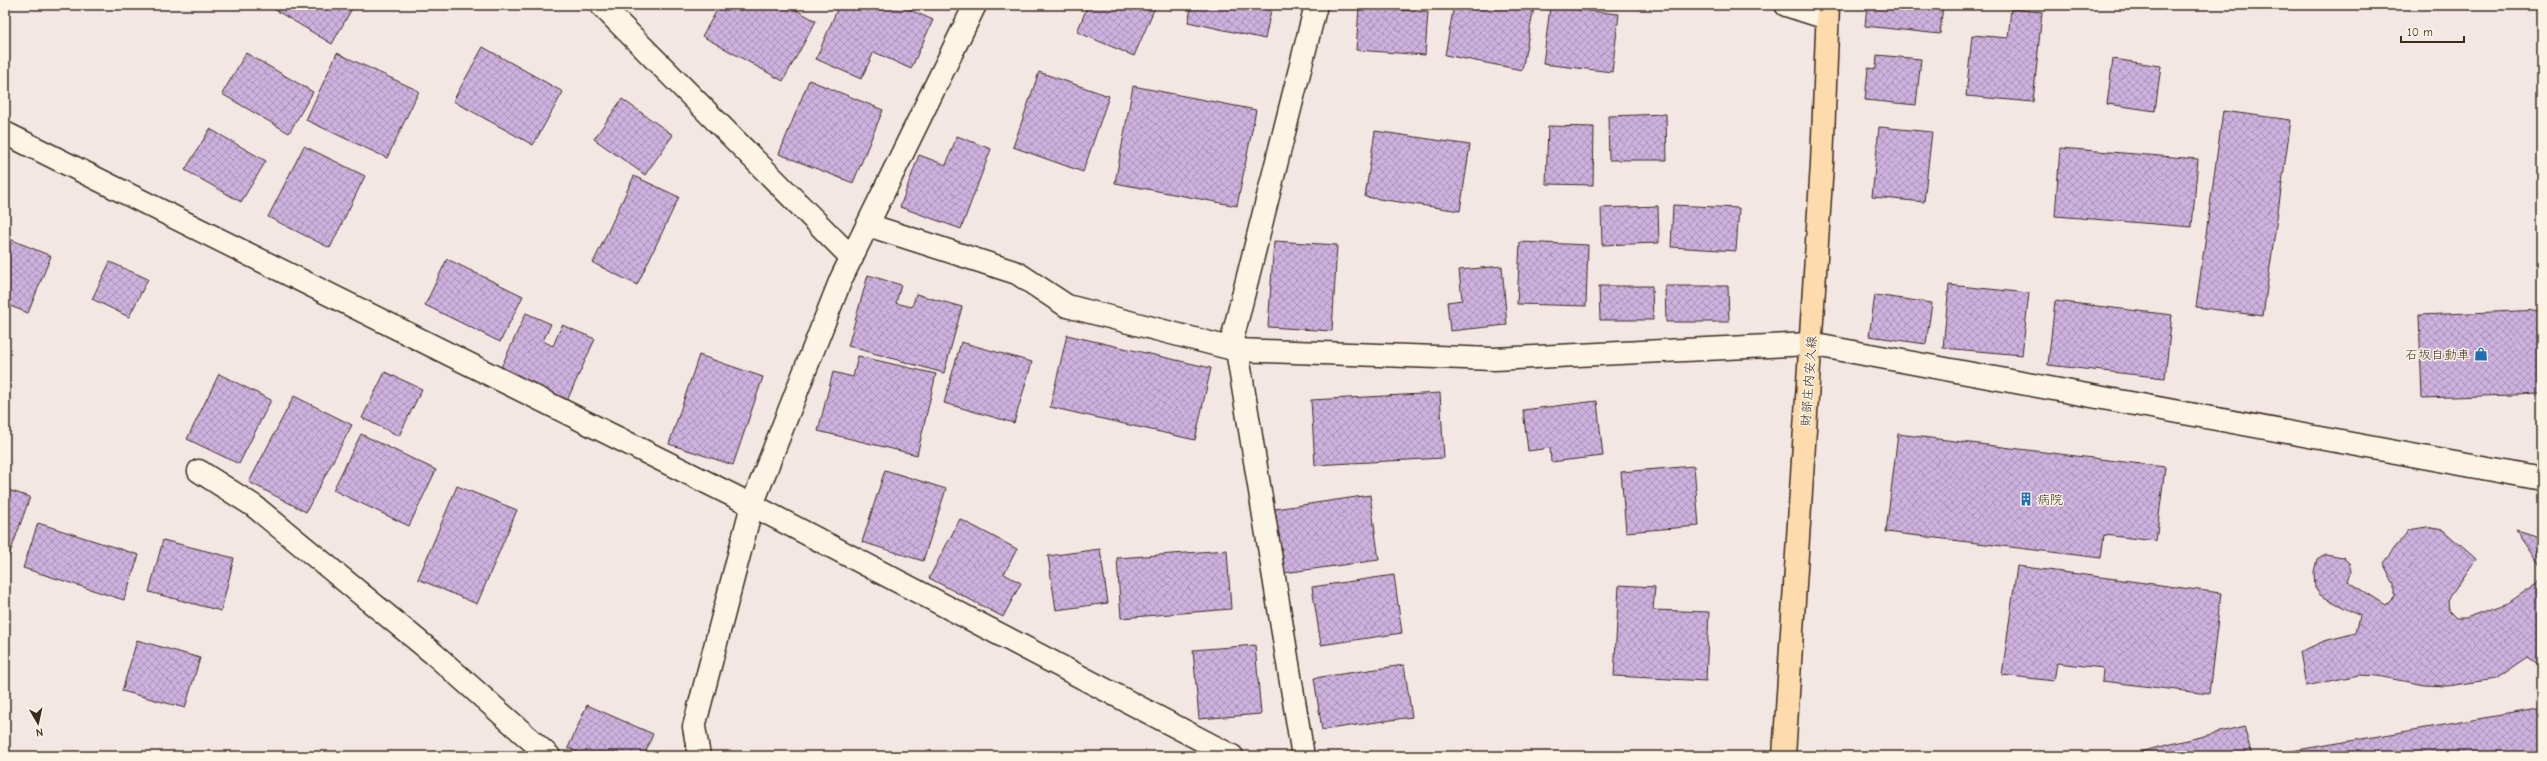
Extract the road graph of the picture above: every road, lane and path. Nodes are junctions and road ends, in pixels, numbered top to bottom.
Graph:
1 (601, 5) edge
2 (975, 5) edge
3 (1316, 5) edge
4 (1786, 5) edge
5 (1827, 12) edge
6 (5, 133) edge
7 (868, 225) junction
8 (852, 258) junction
9 (1810, 344) junction
10 (1233, 349) junction
11 (198, 471) dead end
12 (2542, 479) edge
13 (752, 505) junction
14 (549, 756) edge
15 (699, 756) edge
16 (1232, 756) edge
17 (1302, 756) edge
18 (1784, 756) edge

1 - 8 street
2 - 7 street
3 - 10 street
4 - 5 street
5 - 9 main road, 財部庄内安久線
6 - 13 street
7 - 8 street
7 - 10 street
8 - 13 street
9 - 10 street
9 - 12 street
9 - 18 main road, 財部庄内安久線
10 - 17 street
11 - 14 street
13 - 15 street
13 - 16 street

